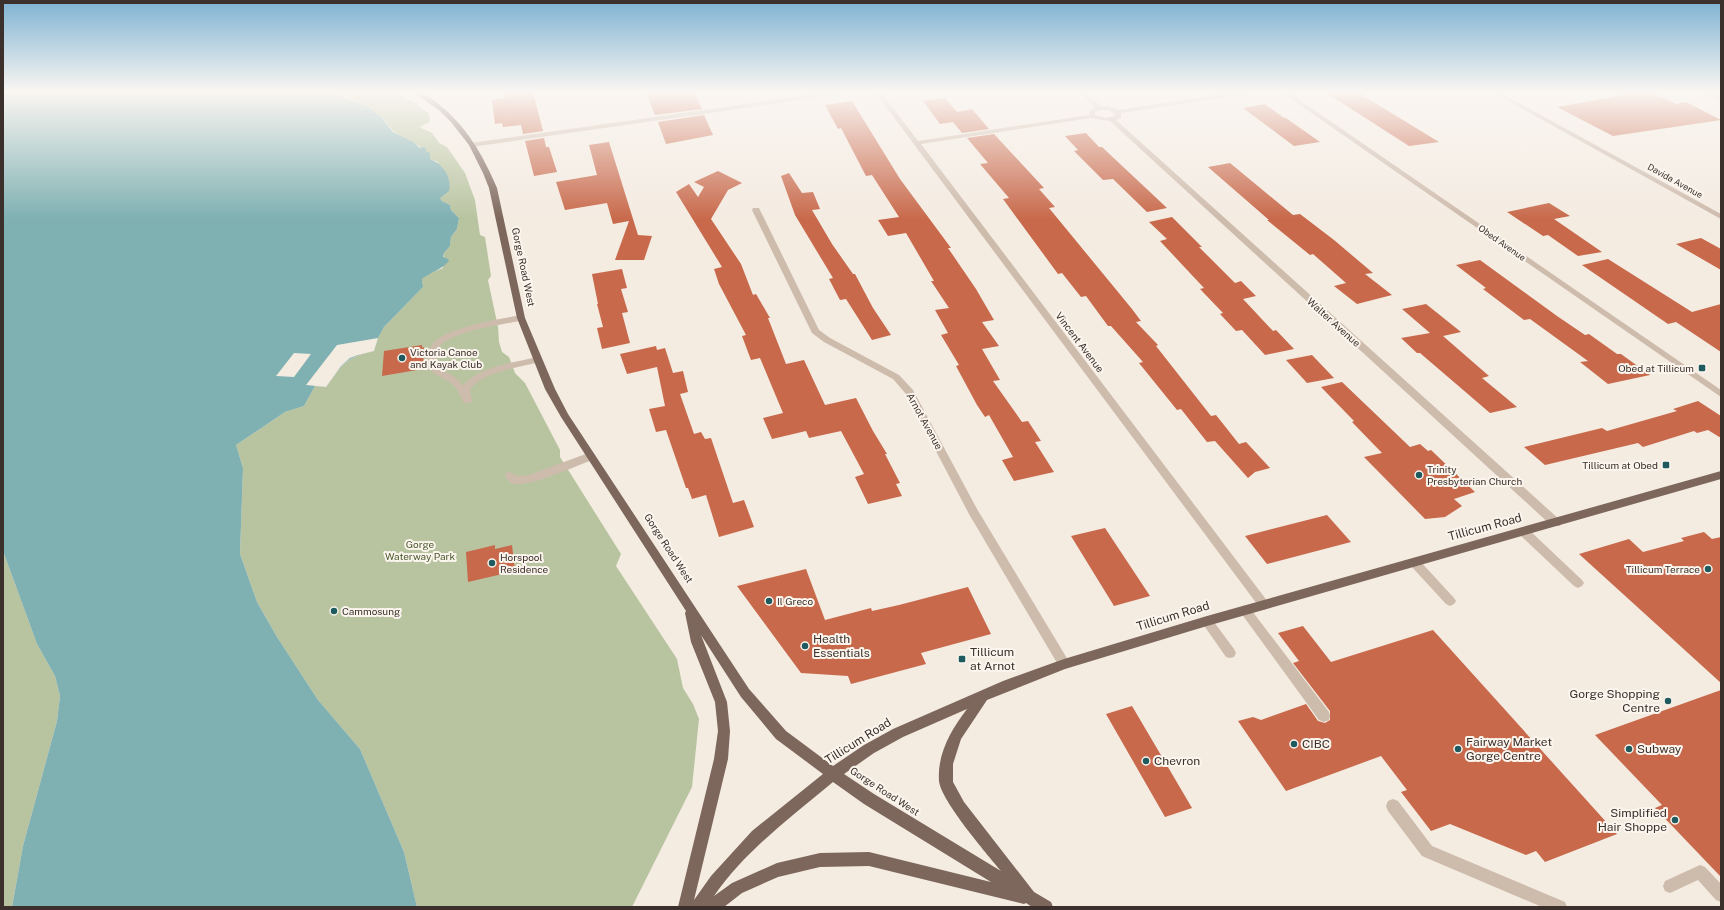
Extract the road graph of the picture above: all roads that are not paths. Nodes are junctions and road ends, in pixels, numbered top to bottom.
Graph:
1 (463, 134) edge
2 (545, 134) edge
3 (910, 134) edge
4 (972, 134) edge
5 (1135, 134) edge
6 (1345, 134) edge
7 (1572, 134) edge
8 (917, 143) junction
9 (471, 145) junction
10 (756, 210) dead end
11 (1721, 217) edge
12 (521, 318) junction
13 (537, 360) junction
14 (1721, 394) edge
15 (591, 456) junction
16 (1721, 475) edge
17 (510, 476) dead end
18 (1556, 523) junction
19 (1524, 532) junction
20 (1415, 563) junction
21 (1578, 583) dead end
22 (1450, 601) dead end
23 (1264, 605) junction
24 (690, 607) junction
25 (1245, 610) junction
26 (1207, 621) junction
27 (1230, 653) dead end
28 (1064, 664) junction
29 (982, 697) junction
30 (1324, 716) dead end
31 (833, 774) junction
32 (1393, 806) dead end
33 (1670, 886) dead end
34 (1721, 895) edge
35 (1040, 903) edge
36 (685, 907) edge
37 (698, 907) edge
38 (712, 907) edge
39 (1560, 907) edge

1 - 9 main road, Gorge Road West
2 - 9 street
3 - 8 street, Vincent Avenue
4 - 8 street
5 - 18 street, Walter Avenue
6 - 14 street, Obed Avenue
7 - 11 street, Davida Avenue
8 - 23 street, Vincent Avenue
9 - 12 main road, Gorge Road West
10 - 28 street, Arnot Avenue
12 - 13 main road, Gorge Road West
12 - 13 street
13 - 15 main road, Gorge Road West
15 - 17 street
15 - 24 main road, Gorge Road West
16 - 18 main road, Tillicum Road
18 - 19 main road, Tillicum Road
19 - 20 main road, Tillicum Road
19 - 21 street
20 - 22 street
20 - 23 main road, Tillicum Road
23 - 25 main road, Tillicum Road
24 - 31 main road, Gorge Road West
24 - 36 main road
25 - 26 main road, Tillicum Road
25 - 30 street
26 - 27 street
26 - 28 main road, Tillicum Road
28 - 29 main road, Tillicum Road
29 - 31 main road, Tillicum Road
29 - 35 main road
31 - 35 main road, Gorge Road West
31 - 37 main road, Tillicum Road
32 - 39 street
33 - 34 street
35 - 38 main road

